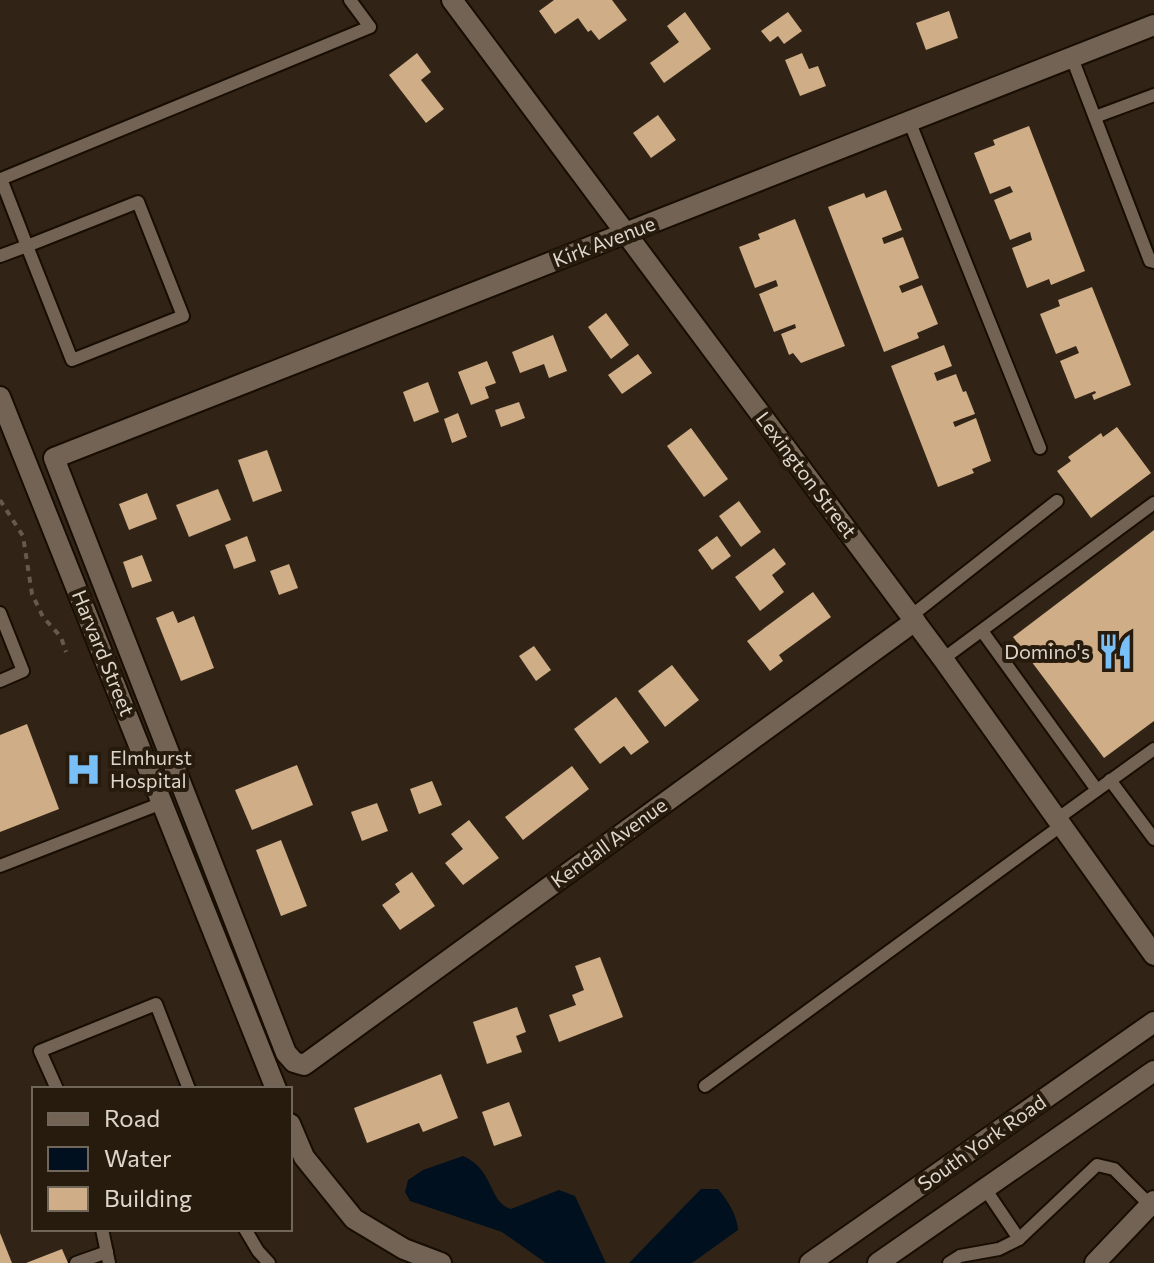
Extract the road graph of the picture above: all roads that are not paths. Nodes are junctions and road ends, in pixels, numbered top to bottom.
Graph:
1 (350, 0) edge
2 (452, 0) edge
3 (1154, 25) edge
4 (1072, 58) junction
5 (1154, 95) edge
6 (1095, 117) junction
7 (910, 123) junction
8 (0, 178) edge
9 (626, 233) junction
10 (27, 246) junction
11 (0, 256) edge
12 (1154, 262) edge
13 (0, 397) edge
14 (1040, 448) dead end
15 (54, 458) joint
16 (1057, 501) dead end
17 (1154, 503) edge
18 (0, 613) edge
19 (913, 618) junction
20 (982, 631) junction
21 (943, 659) junction
22 (0, 681) edge
23 (1154, 749) edge
24 (1110, 780) junction
25 (1097, 790) junction
26 (162, 803) junction
27 (1059, 822) junction
28 (1154, 839) edge
29 (0, 866) edge
30 (1154, 955) edge
31 (1154, 1022) edge
32 (304, 1065) joint
33 (1154, 1071) edge
34 (705, 1086) dead end
35 (56, 1087) edge
36 (188, 1087) edge
37 (275, 1087) edge
38 (292, 1129) edge
39 (986, 1190) junction
40 (1152, 1203) edge
41 (102, 1231) edge
42 (246, 1231) edge
43 (1019, 1239) junction
44 (108, 1258) edge
45 (76, 1263) edge
46 (269, 1263) edge
47 (441, 1263) edge
48 (810, 1263) edge
49 (878, 1263) edge
50 (949, 1263) edge
51 (1095, 1263) edge

1 - 8 lane
2 - 9 street, Lexington Street
3 - 4 street, Kirk Avenue
4 - 6 lane
4 - 7 street, Kirk Avenue
5 - 6 lane
6 - 12 lane
7 - 9 street, Kirk Avenue
7 - 14 lane
8 - 10 lane
9 - 15 street, Kirk Avenue
9 - 19 street, Lexington Street
10 - 10 lane
10 - 11 lane
13 - 26 street, Harvard Street
15 - 32 street, Harvard Street
16 - 19 lane
17 - 20 lane
18 - 22 lane
19 - 21 street, Lexington Street
19 - 32 street, Kendall Avenue
20 - 21 lane
20 - 25 lane
21 - 27 street, Lexington Street
23 - 24 lane
24 - 25 lane
24 - 28 lane
25 - 27 lane
26 - 29 lane
26 - 37 street, Harvard Street
27 - 30 street, Lexington Street
27 - 34 lane
31 - 48 street, South York Road
33 - 39 street, South York Road
35 - 36 lane
38 - 47 street
39 - 43 lane
39 - 49 street, South York Road
40 - 43 lane
40 - 51 street
41 - 44 lane
42 - 46 lane
43 - 50 lane
44 - 45 lane

